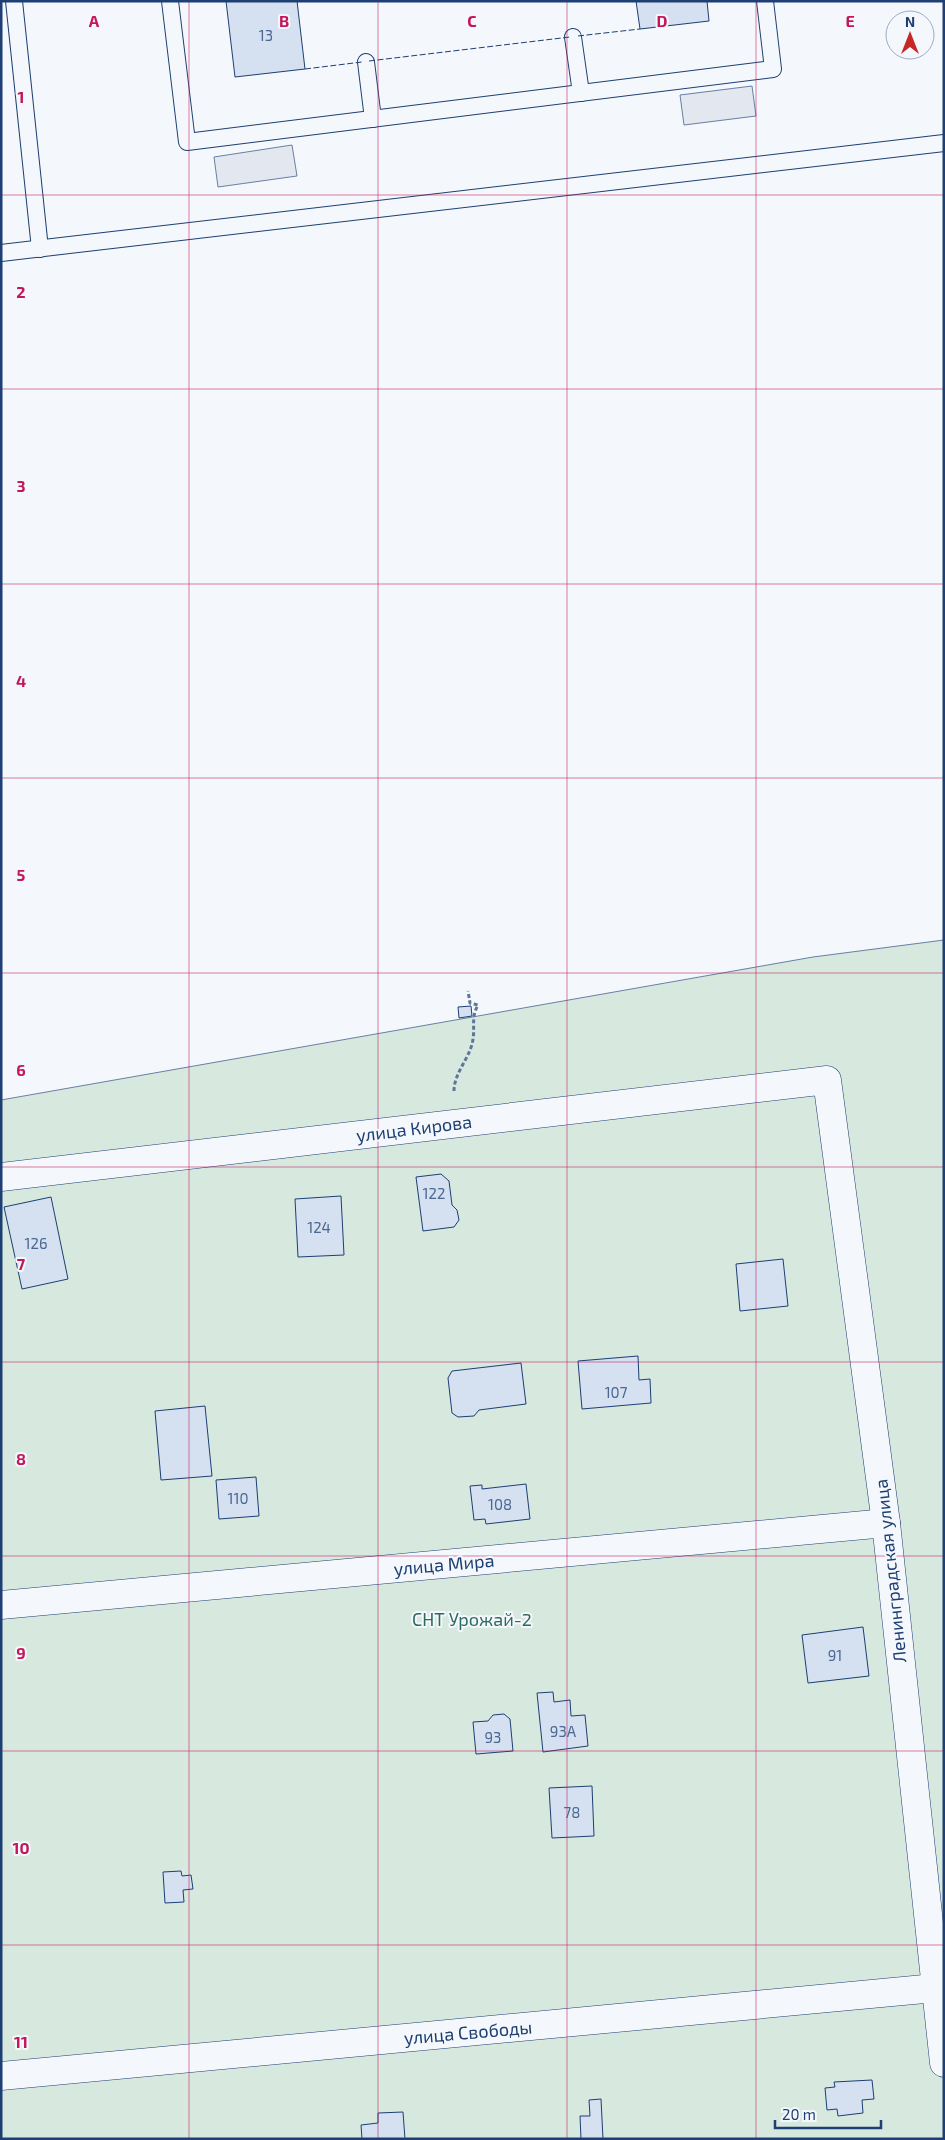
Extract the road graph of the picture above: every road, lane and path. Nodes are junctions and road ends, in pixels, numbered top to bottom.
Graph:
1 (14, 1) edge
2 (170, 1) edge
3 (765, 1) edge
4 (573, 37) dead end
5 (366, 62) dead end
6 (581, 93) junction
7 (372, 119) junction
8 (944, 143) edge
9 (40, 249) junction
10 (1, 253) edge
11 (468, 991) dead end
12 (827, 1080) joint
13 (454, 1124) junction
14 (1, 1177) edge
15 (886, 1523) junction
16 (1, 1605) edge
17 (935, 1988) junction
18 (944, 2062) edge
19 (1, 2076) edge

1 - 9 lane
2 - 7 lane
3 - 6 lane
4 - 6 lane
5 - 7 lane
6 - 7 lane
8 - 9 lane
9 - 10 lane
11 - 13 path
12 - 13 street, улица Кирова
12 - 15 street, Ленинградская улица
13 - 14 street, улица Кирова
15 - 16 street, улица Мира
15 - 17 street, Ленинградская улица
17 - 18 street, Ленинградская улица
17 - 19 street, улица Свободы

